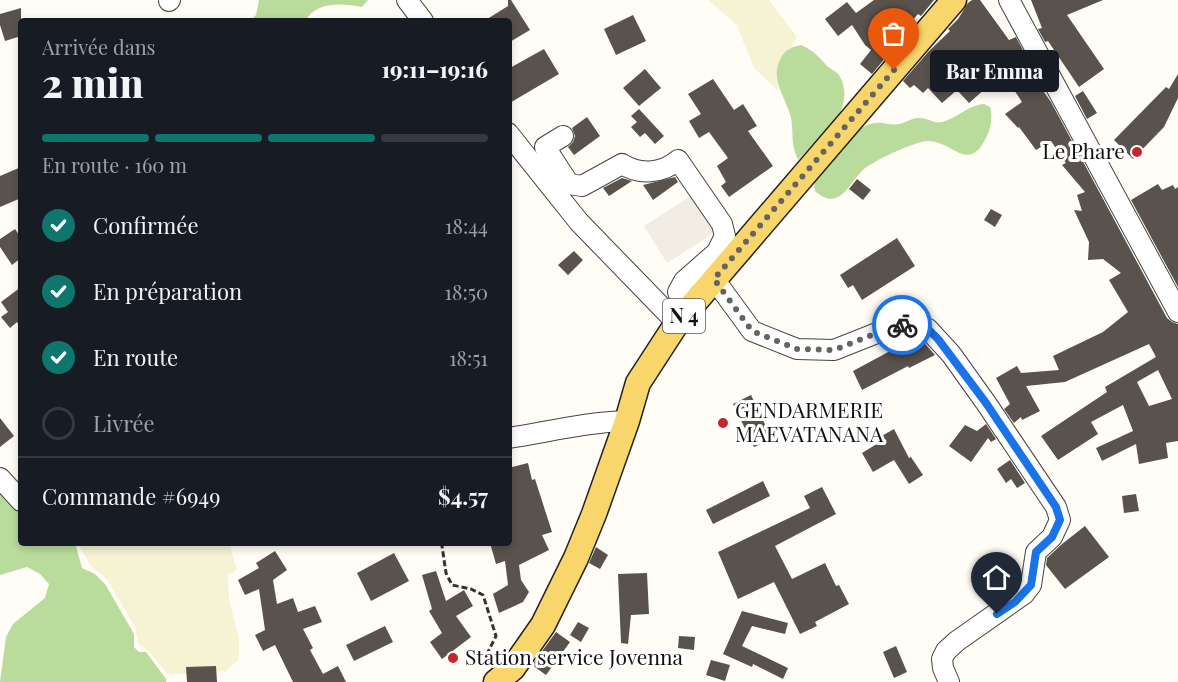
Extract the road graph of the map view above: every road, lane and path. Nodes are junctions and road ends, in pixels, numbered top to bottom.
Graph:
1 (407, 0) edge
2 (954, 0) edge
3 (1009, 0) edge
4 (421, 18) edge
5 (563, 136) dead end
6 (512, 138) edge
7 (714, 279) junction
8 (1178, 312) edge
9 (683, 316) junction
10 (627, 422) junction
11 (512, 438) edge
12 (0, 478) edge
13 (18, 498) edge
14 (442, 546) edge
15 (486, 656) dead end
16 (496, 682) edge
17 (949, 682) edge

1 - 4 street
2 - 7 main road, N 4
3 - 8 street
5 - 9 street
6 - 9 street
7 - 9 main road, N 4
7 - 17 street
9 - 10 main road, N 4
10 - 11 street
10 - 16 main road, N 4
12 - 13 street
14 - 15 path

